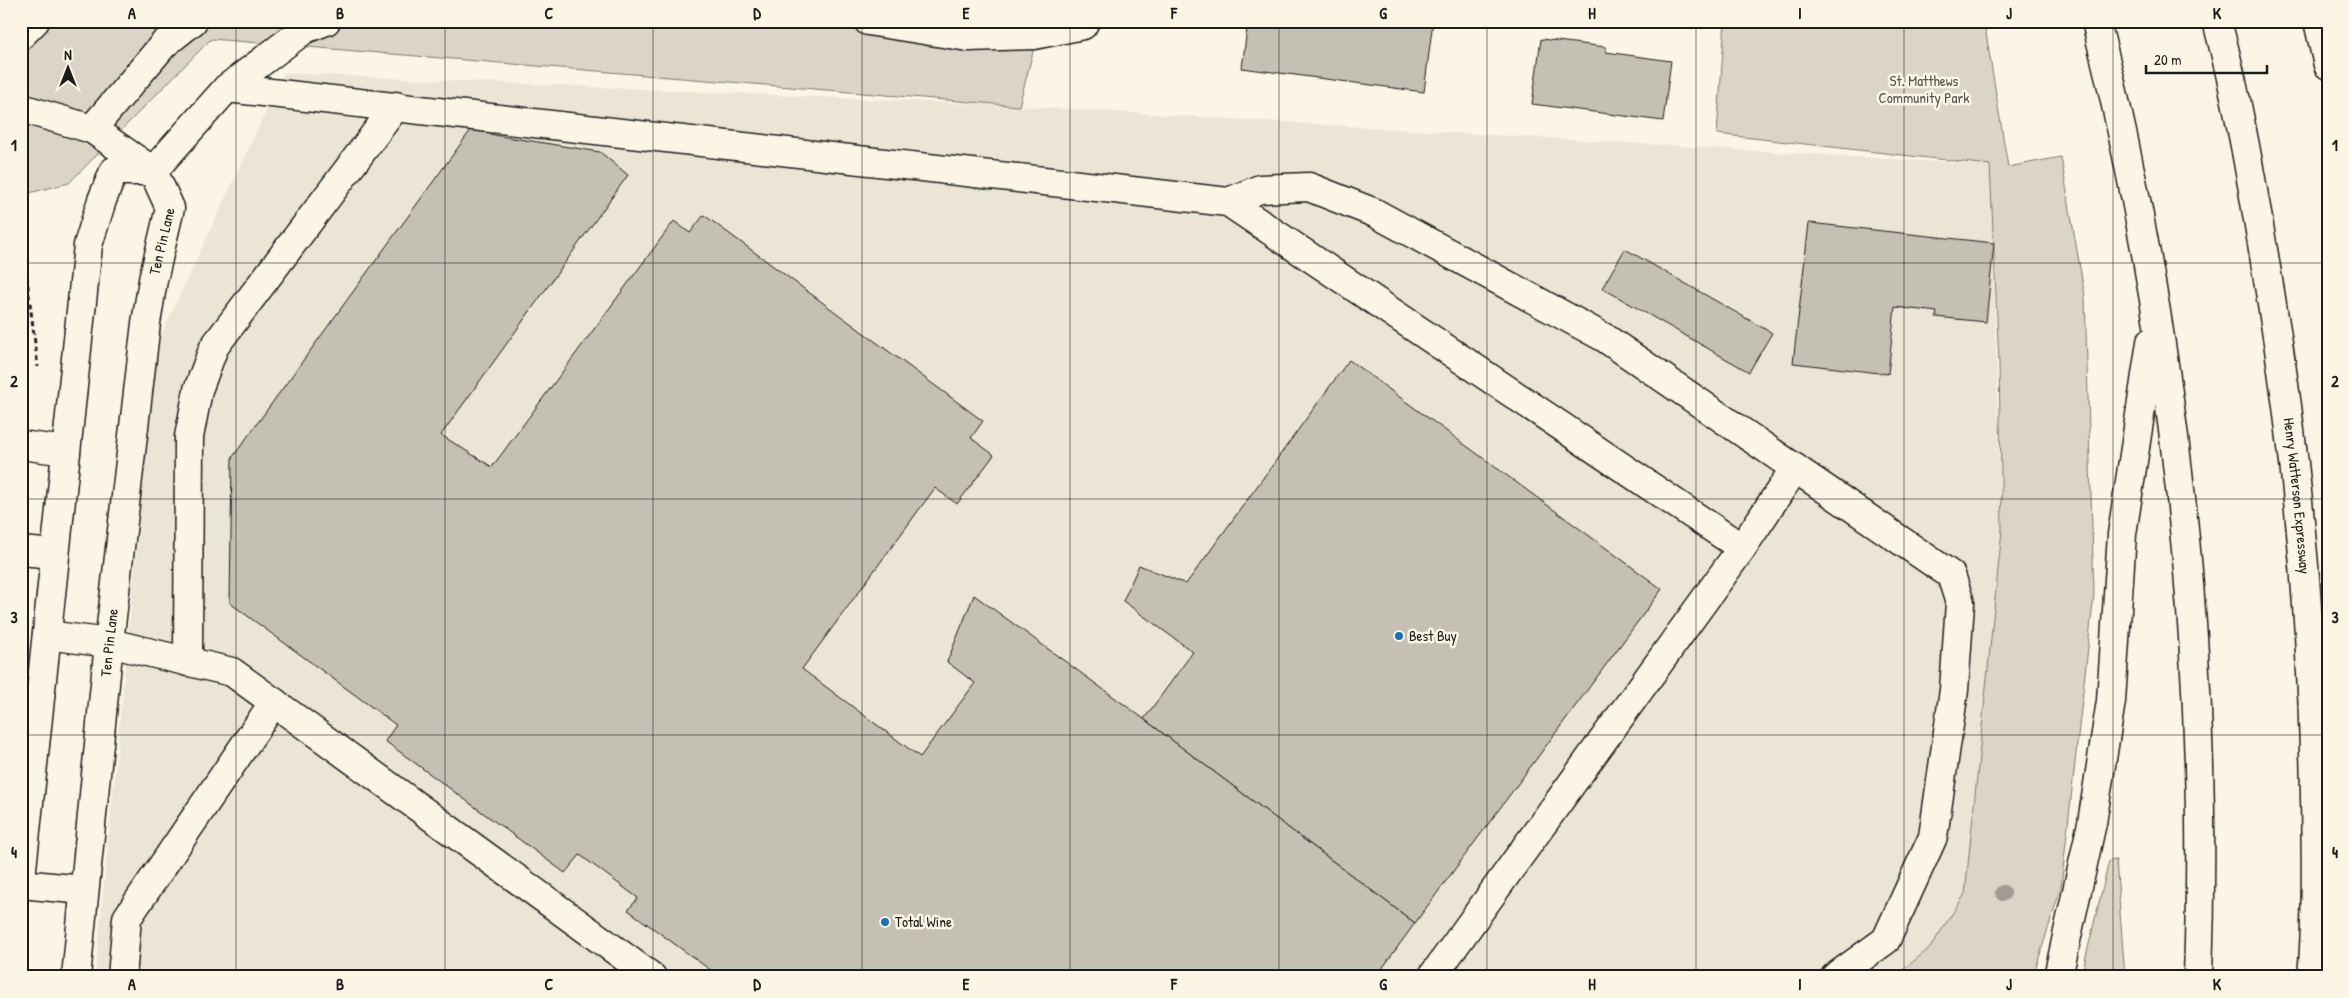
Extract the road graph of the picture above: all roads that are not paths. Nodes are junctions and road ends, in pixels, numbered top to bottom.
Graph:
1 (35, 21) edge
2 (193, 21) edge
3 (326, 21) edge
4 (868, 21) edge
5 (1086, 21) edge
6 (2096, 21) edge
7 (2217, 21) edge
8 (2318, 21) edge
9 (21, 35) edge
10 (2328, 64) edge
11 (227, 88) junction
12 (396, 106) junction
13 (21, 108) edge
14 (92, 129) junction
15 (153, 171) junction
16 (1228, 202) junction
17 (2156, 311) junction
18 (21, 445) edge
19 (66, 451) junction
20 (1795, 468) junction
21 (1742, 548) junction
22 (21, 551) edge
23 (55, 554) junction
24 (110, 643) junction
25 (37, 651) edge
26 (188, 662) junction
27 (274, 702) junction
28 (26, 775) edge
29 (21, 878) edge
30 (21, 884) edge
31 (84, 890) junction
32 (76, 977) edge
33 (122, 977) edge
34 (652, 977) edge
35 (1432, 977) edge
36 (1835, 977) edge
37 (2058, 977) edge
38 (2198, 977) edge
39 (2312, 977) edge

1 - 9 main road
2 - 14 main road
3 - 11 main road
4 - 5 main road
6 - 17 main road
7 - 39 main road, Henry Watterson Expressway
8 - 10 main road
11 - 12 main road
11 - 15 main road
12 - 16 main road
12 - 26 main road
13 - 14 main road
14 - 15 main road
15 - 19 main road
15 - 24 main road, Ten Pin Lane
16 - 20 main road
16 - 21 main road
17 - 37 main road
17 - 38 main road
18 - 19 main road
19 - 23 main road
20 - 21 main road
20 - 36 main road
21 - 35 main road
22 - 23 main road
23 - 25 main road
24 - 25 main road
24 - 26 main road
24 - 31 main road, Ten Pin Lane
25 - 28 main road
26 - 27 main road
27 - 33 main road
27 - 34 main road
28 - 29 main road
30 - 31 main road
31 - 32 main road, Ten Pin Lane

